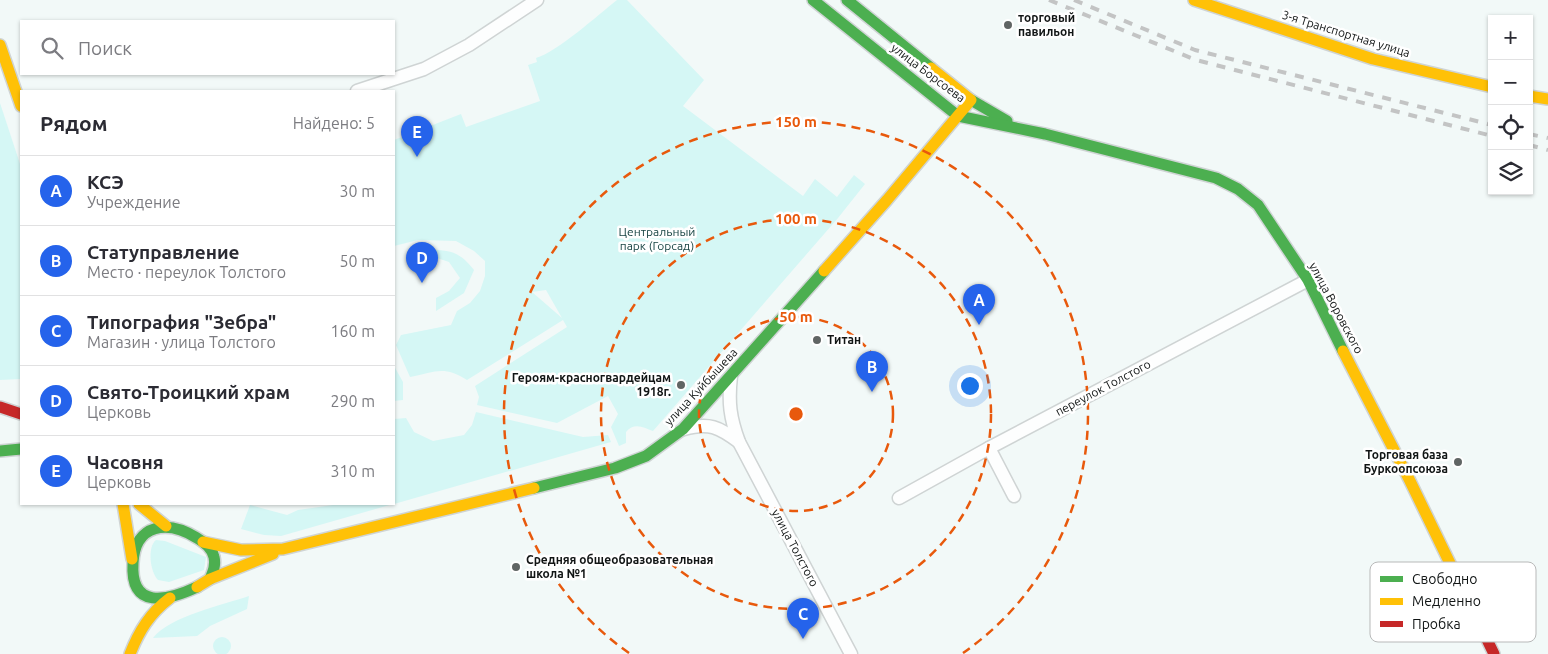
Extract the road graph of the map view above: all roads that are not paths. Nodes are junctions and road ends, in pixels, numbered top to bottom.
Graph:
1 (537, 0) edge
2 (813, 0) edge
3 (847, 0) edge
4 (1194, 0) edge
5 (0, 45) edge
6 (1488, 86) edge
7 (360, 90) edge
8 (1533, 97) edge
9 (1548, 99) edge
10 (971, 100) junction
11 (20, 103) edge
12 (958, 116) junction
13 (1020, 129) junction
14 (1308, 280) junction
15 (731, 376) junction
16 (0, 407) edge
17 (20, 414) edge
18 (683, 429) junction
19 (738, 442) junction
20 (989, 448) junction
21 (20, 449) edge
22 (0, 451) edge
23 (1014, 496) dead end
24 (899, 498) dead end
25 (123, 505) edge
26 (140, 505) edge
27 (166, 526) junction
28 (203, 542) junction
29 (284, 549) junction
30 (132, 560) junction
31 (1449, 562) edge
32 (210, 579) junction
33 (170, 598) junction
34 (141, 628) junction
35 (1488, 642) edge
36 (130, 654) edge
37 (141, 654) edge
38 (851, 654) edge
39 (1494, 654) edge

1 - 7 street
2 - 12 main road, улица Борсоева
3 - 10 main road, улица Борсоева
4 - 6 main road, 3-я Транспортная улица
5 - 11 main road
8 - 9 main road
10 - 12 main road, улица Борсоева
10 - 13 main road
12 - 13 main road, улица Воровского
12 - 15 main road, улица Куйбышева
13 - 14 main road, улица Воровского
14 - 20 street, переулок Толстого
14 - 31 main road, улица Воровского
15 - 18 main road, улица Куйбышева
15 - 19 street, улица Толстого
16 - 17 main road
18 - 19 street, улица Толстого
18 - 29 main road, улица Куйбышева
19 - 38 street, улица Толстого
20 - 23 street
20 - 24 street, переулок Толстого
21 - 22 main road
25 - 30 main road, улица Куйбышева
26 - 27 main road, улица Куйбышева
27 - 28 main road, улица Куйбышева
27 - 30 main road, улица Куйбышева
28 - 29 main road, улица Куйбышева
28 - 32 main road
29 - 32 main road, улица Куйбышева
30 - 33 main road, улица Куйбышева
32 - 33 main road, улица Куйбышева
33 - 34 main road
34 - 36 main road
34 - 37 street
35 - 39 main road, улица Воровского

